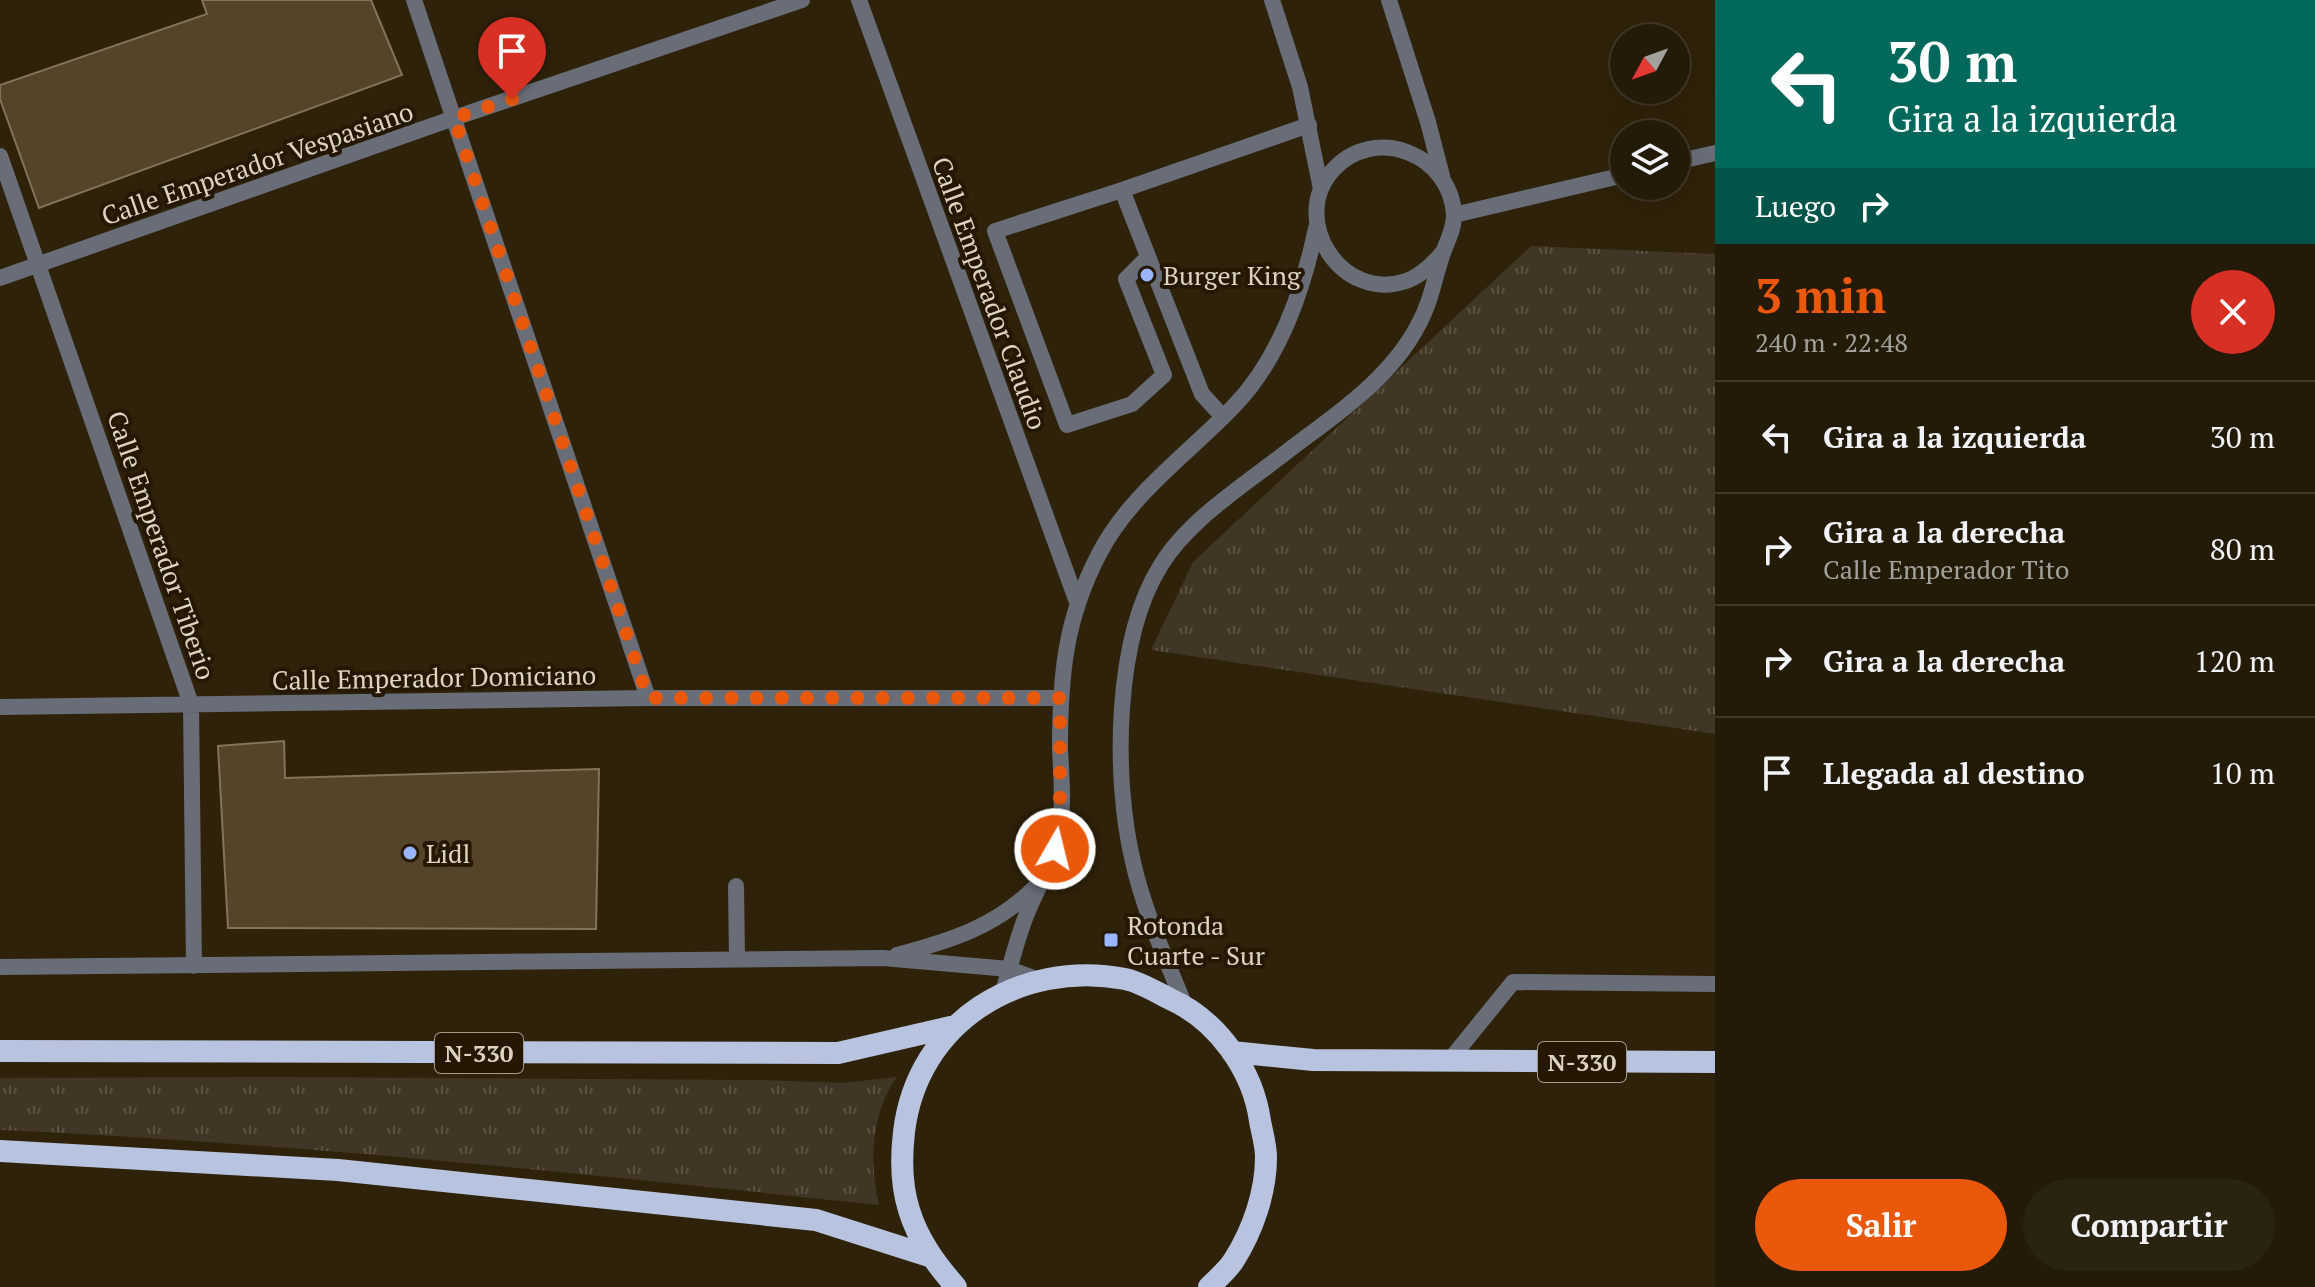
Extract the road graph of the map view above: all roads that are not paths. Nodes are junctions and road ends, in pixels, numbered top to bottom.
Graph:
1 (414, 0) edge
2 (802, 0) edge
3 (859, 0) edge
4 (1272, 0) edge
5 (1389, 0) edge
6 (454, 118) junction
7 (1309, 125) junction
8 (1715, 153) edge
9 (0, 156) edge
10 (1690, 159) edge
11 (1442, 177) junction
12 (1610, 178) edge
13 (1321, 189) junction
14 (1122, 190) junction
15 (1454, 215) junction
16 (1317, 226) junction
17 (1442, 253) junction
18 (1148, 257) junction
19 (39, 266) junction
20 (0, 278) edge
21 (1223, 417) junction
22 (1077, 602) junction
23 (648, 698) junction
24 (1060, 698) junction
25 (191, 704) junction
26 (0, 707) edge
27 (1046, 875) junction
28 (736, 886) dead end
29 (883, 958) junction
30 (737, 959) junction
31 (194, 966) junction
32 (0, 967) edge
33 (1009, 969) junction
34 (1039, 980) junction
35 (1715, 984) edge
36 (1003, 992) junction
37 (1185, 1006) junction
38 (955, 1026) junction
39 (0, 1051) edge
40 (1232, 1052) junction
41 (1449, 1061) junction
42 (1715, 1062) edge
43 (2, 1151) edge
44 (929, 1256) junction
45 (956, 1287) edge
46 (1209, 1287) edge

1 - 6 street
2 - 6 street, Calle Emperador Vespasiano
3 - 22 street, Calle Emperador Claudio
4 - 7 street
5 - 11 street
6 - 19 street, Calle Emperador Vespasiano
6 - 23 street
7 - 13 street
7 - 14 street
8 - 10 street
9 - 19 street, Calle Emperador Tiberio
11 - 13 street
11 - 15 street
12 - 15 street
13 - 16 street
14 - 18 street
14 - 18 street
15 - 17 street
16 - 17 street
16 - 21 street
17 - 37 street
18 - 21 street
19 - 20 street, Calle Emperador Vespasiano
19 - 25 street, Calle Emperador Tiberio
21 - 22 street
22 - 24 street
23 - 24 street, Calle Emperador Domiciano
23 - 25 street, Calle Emperador Domiciano
24 - 27 street
25 - 26 street, Calle Emperador Domiciano
25 - 31 street, Calle Emperador Tiberio
27 - 29 street
27 - 33 street
28 - 30 street
29 - 30 street
29 - 33 street
30 - 31 street
31 - 32 street
33 - 34 street
33 - 36 street
34 - 36 highway, N-330
34 - 37 highway, N-330
35 - 41 street
36 - 38 highway, N-330
37 - 40 highway, N-330
38 - 39 highway, N-330
38 - 44 highway, N-330
40 - 41 highway, N-330
40 - 46 highway, N-330
41 - 42 highway, N-330
43 - 44 highway
44 - 45 highway, N-330

